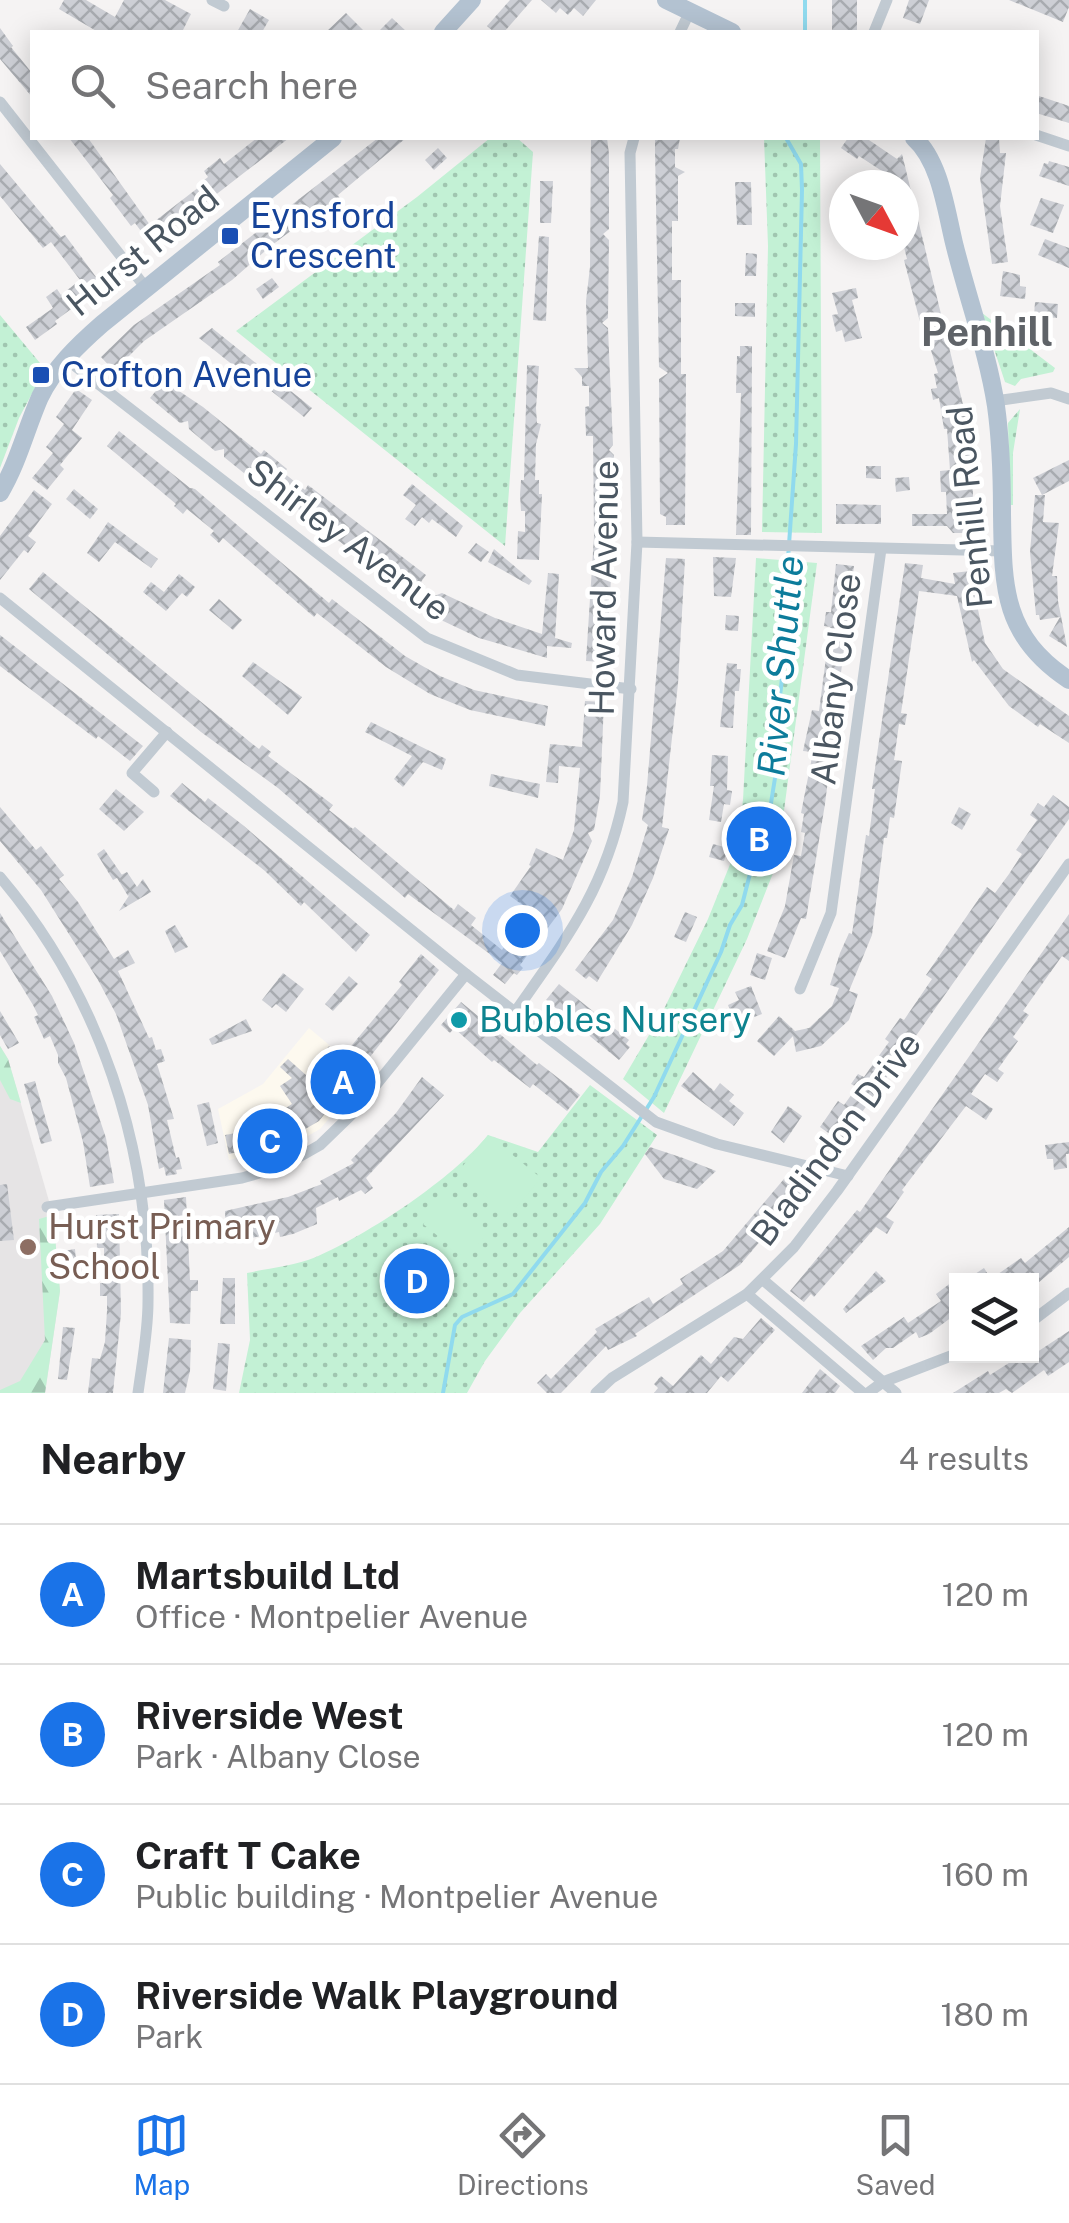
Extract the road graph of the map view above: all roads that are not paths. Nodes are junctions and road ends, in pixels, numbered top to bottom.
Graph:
1 (472, 0) edge
2 (666, 0) edge
3 (887, 0) edge
4 (457, 8) edge
5 (690, 11) junction
6 (443, 30) edge
7 (681, 30) edge
8 (728, 30) edge
9 (875, 30) edge
10 (0, 102) edge
11 (1039, 136) edge
12 (331, 140) edge
13 (633, 140) edge
14 (922, 140) edge
15 (1069, 146) edge
16 (146, 288) junction
17 (66, 359) junction
18 (1069, 399) edge
19 (995, 400) junction
20 (0, 493) edge
21 (637, 542) junction
22 (880, 549) junction
23 (1002, 552) junction
24 (0, 598) edge
25 (1069, 680) edge
26 (631, 689) junction
27 (167, 732) junction
28 (154, 792) dead end
29 (1069, 864) edge
30 (0, 877) edge
31 (466, 974) junction
32 (800, 989) dead end
33 (515, 1012) junction
34 (848, 1176) junction
35 (142, 1193) junction
36 (47, 1207) dead end
37 (764, 1280) junction
38 (1069, 1293) edge
39 (747, 1294) junction
40 (1039, 1316) edge
41 (949, 1357) edge
42 (884, 1382) junction
43 (138, 1393) edge
44 (596, 1393) edge
45 (866, 1393) edge
46 (896, 1393) edge

1 - 4 main road
2 - 5 main road
3 - 9 street
4 - 6 main road
5 - 7 street
5 - 8 main road
10 - 16 street
11 - 15 street
12 - 16 main road, Hurst Road
13 - 21 street, Howard Avenue
14 - 19 main road, Penhill Road
16 - 17 main road, Hurst Road
17 - 20 main road, Hurst Road
17 - 26 street, Shirley Avenue
18 - 19 street
19 - 23 main road, Penhill Road
21 - 22 street
21 - 26 street, Howard Avenue
22 - 23 street
22 - 32 street, Albany Close
23 - 25 main road, Penhill Road
24 - 27 street
26 - 33 street, Howard Avenue
27 - 28 street
27 - 31 street
29 - 34 street, Bladindon Drive
30 - 35 street
31 - 33 street
31 - 35 street
33 - 34 street
34 - 37 street, Bladindon Drive
35 - 36 street
35 - 43 street
37 - 39 street, Bladindon Drive
37 - 42 street
38 - 40 street
39 - 44 street, Bladindon Drive
39 - 45 street
41 - 42 street
42 - 45 street
42 - 46 street

